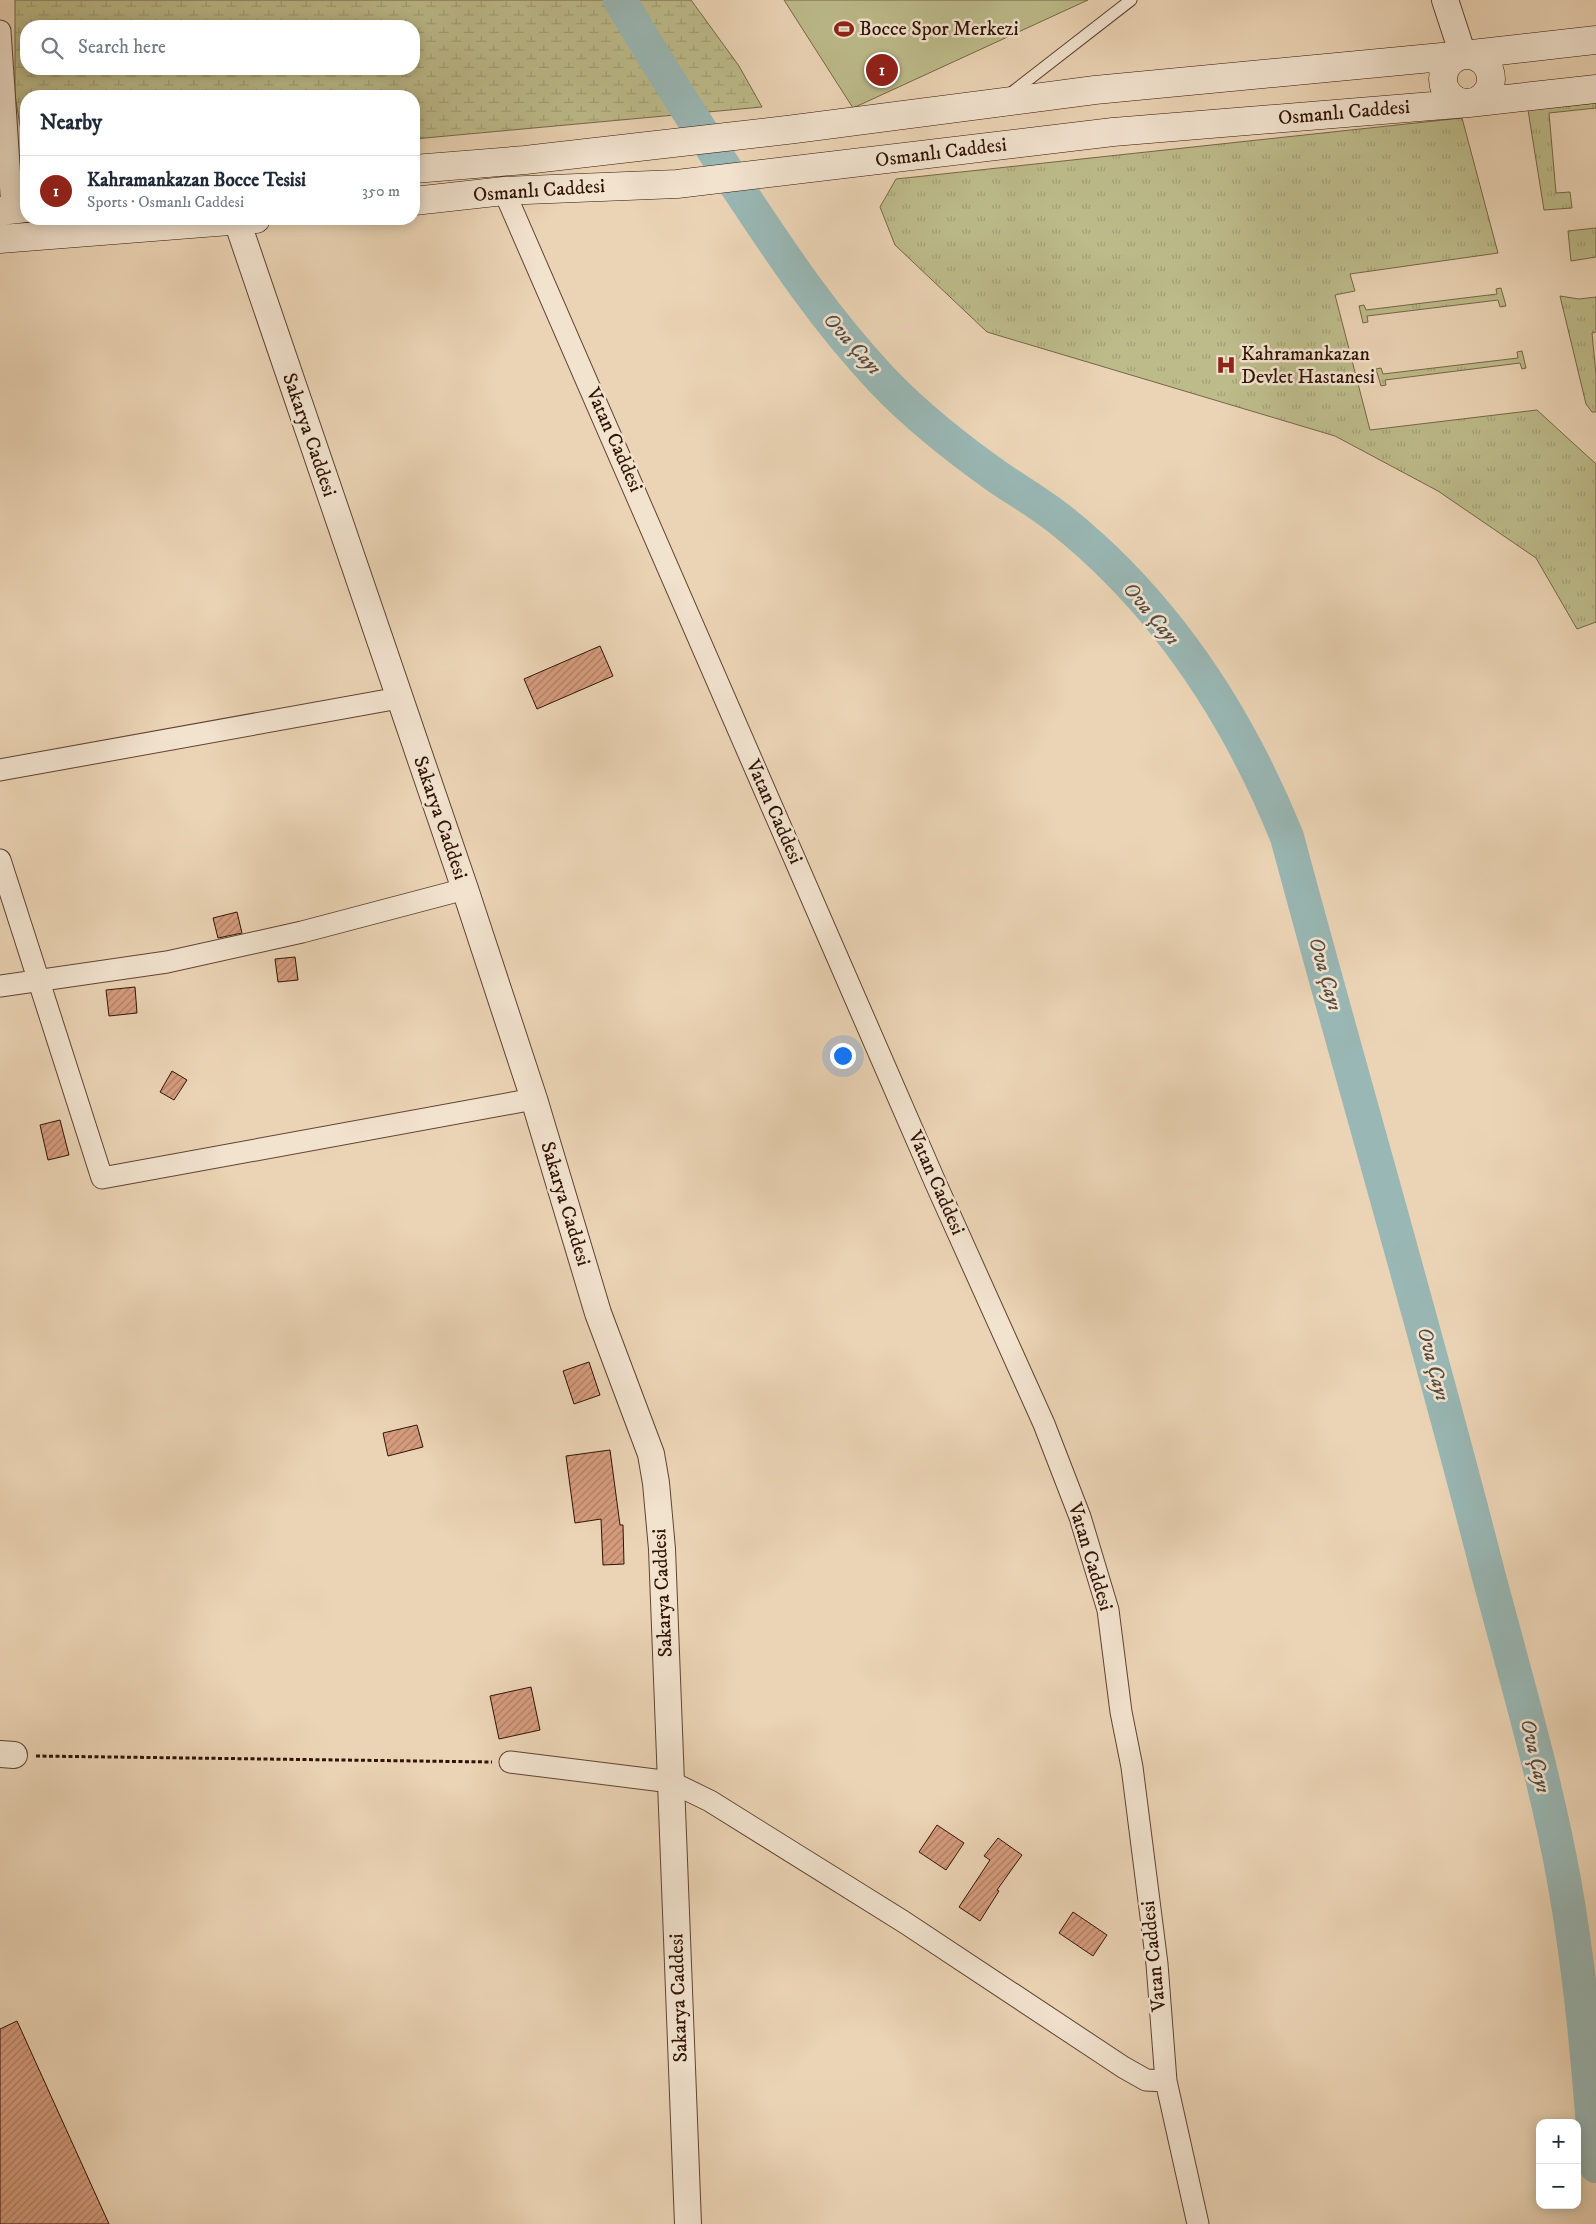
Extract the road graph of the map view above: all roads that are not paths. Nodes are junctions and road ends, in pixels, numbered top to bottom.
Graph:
1 (1131, 0) edge
2 (1445, 0) edge
3 (0, 31) edge
4 (1596, 40) edge
5 (1463, 55) junction
6 (1596, 88) edge
7 (999, 103) junction
8 (1469, 103) junction
9 (420, 169) edge
10 (504, 191) junction
11 (420, 200) edge
12 (13, 209) edge
13 (181, 225) edge
14 (248, 225) edge
15 (0, 239) edge
16 (399, 698) junction
17 (0, 770) edge
18 (0, 860) edge
19 (464, 889) junction
20 (39, 981) junction
21 (0, 986) edge
22 (534, 1099) junction
23 (510, 1762) road end
24 (671, 1782) junction
25 (1166, 2081) junction
26 (688, 2224) edge
27 (1198, 2224) edge

1 - 7 lane
2 - 5 street
3 - 12 street
4 - 5 main road, Osmanlı Caddesi
5 - 7 main road, Osmanlı Caddesi
5 - 8 main road
6 - 8 main road, Osmanlı Caddesi
7 - 9 main road, Osmanlı Caddesi
8 - 10 main road, Osmanlı Caddesi
10 - 11 main road, Osmanlı Caddesi
10 - 25 street, Vatan Caddesi
13 - 15 main road
14 - 16 street, Sakarya Caddesi
16 - 17 street
16 - 19 street, Sakarya Caddesi
18 - 20 street
19 - 20 street
19 - 22 street, Sakarya Caddesi
20 - 21 street
20 - 22 street
22 - 24 street, Sakarya Caddesi
23 - 24 street
24 - 25 street
24 - 26 street, Sakarya Caddesi
25 - 27 street, Vatan Caddesi

